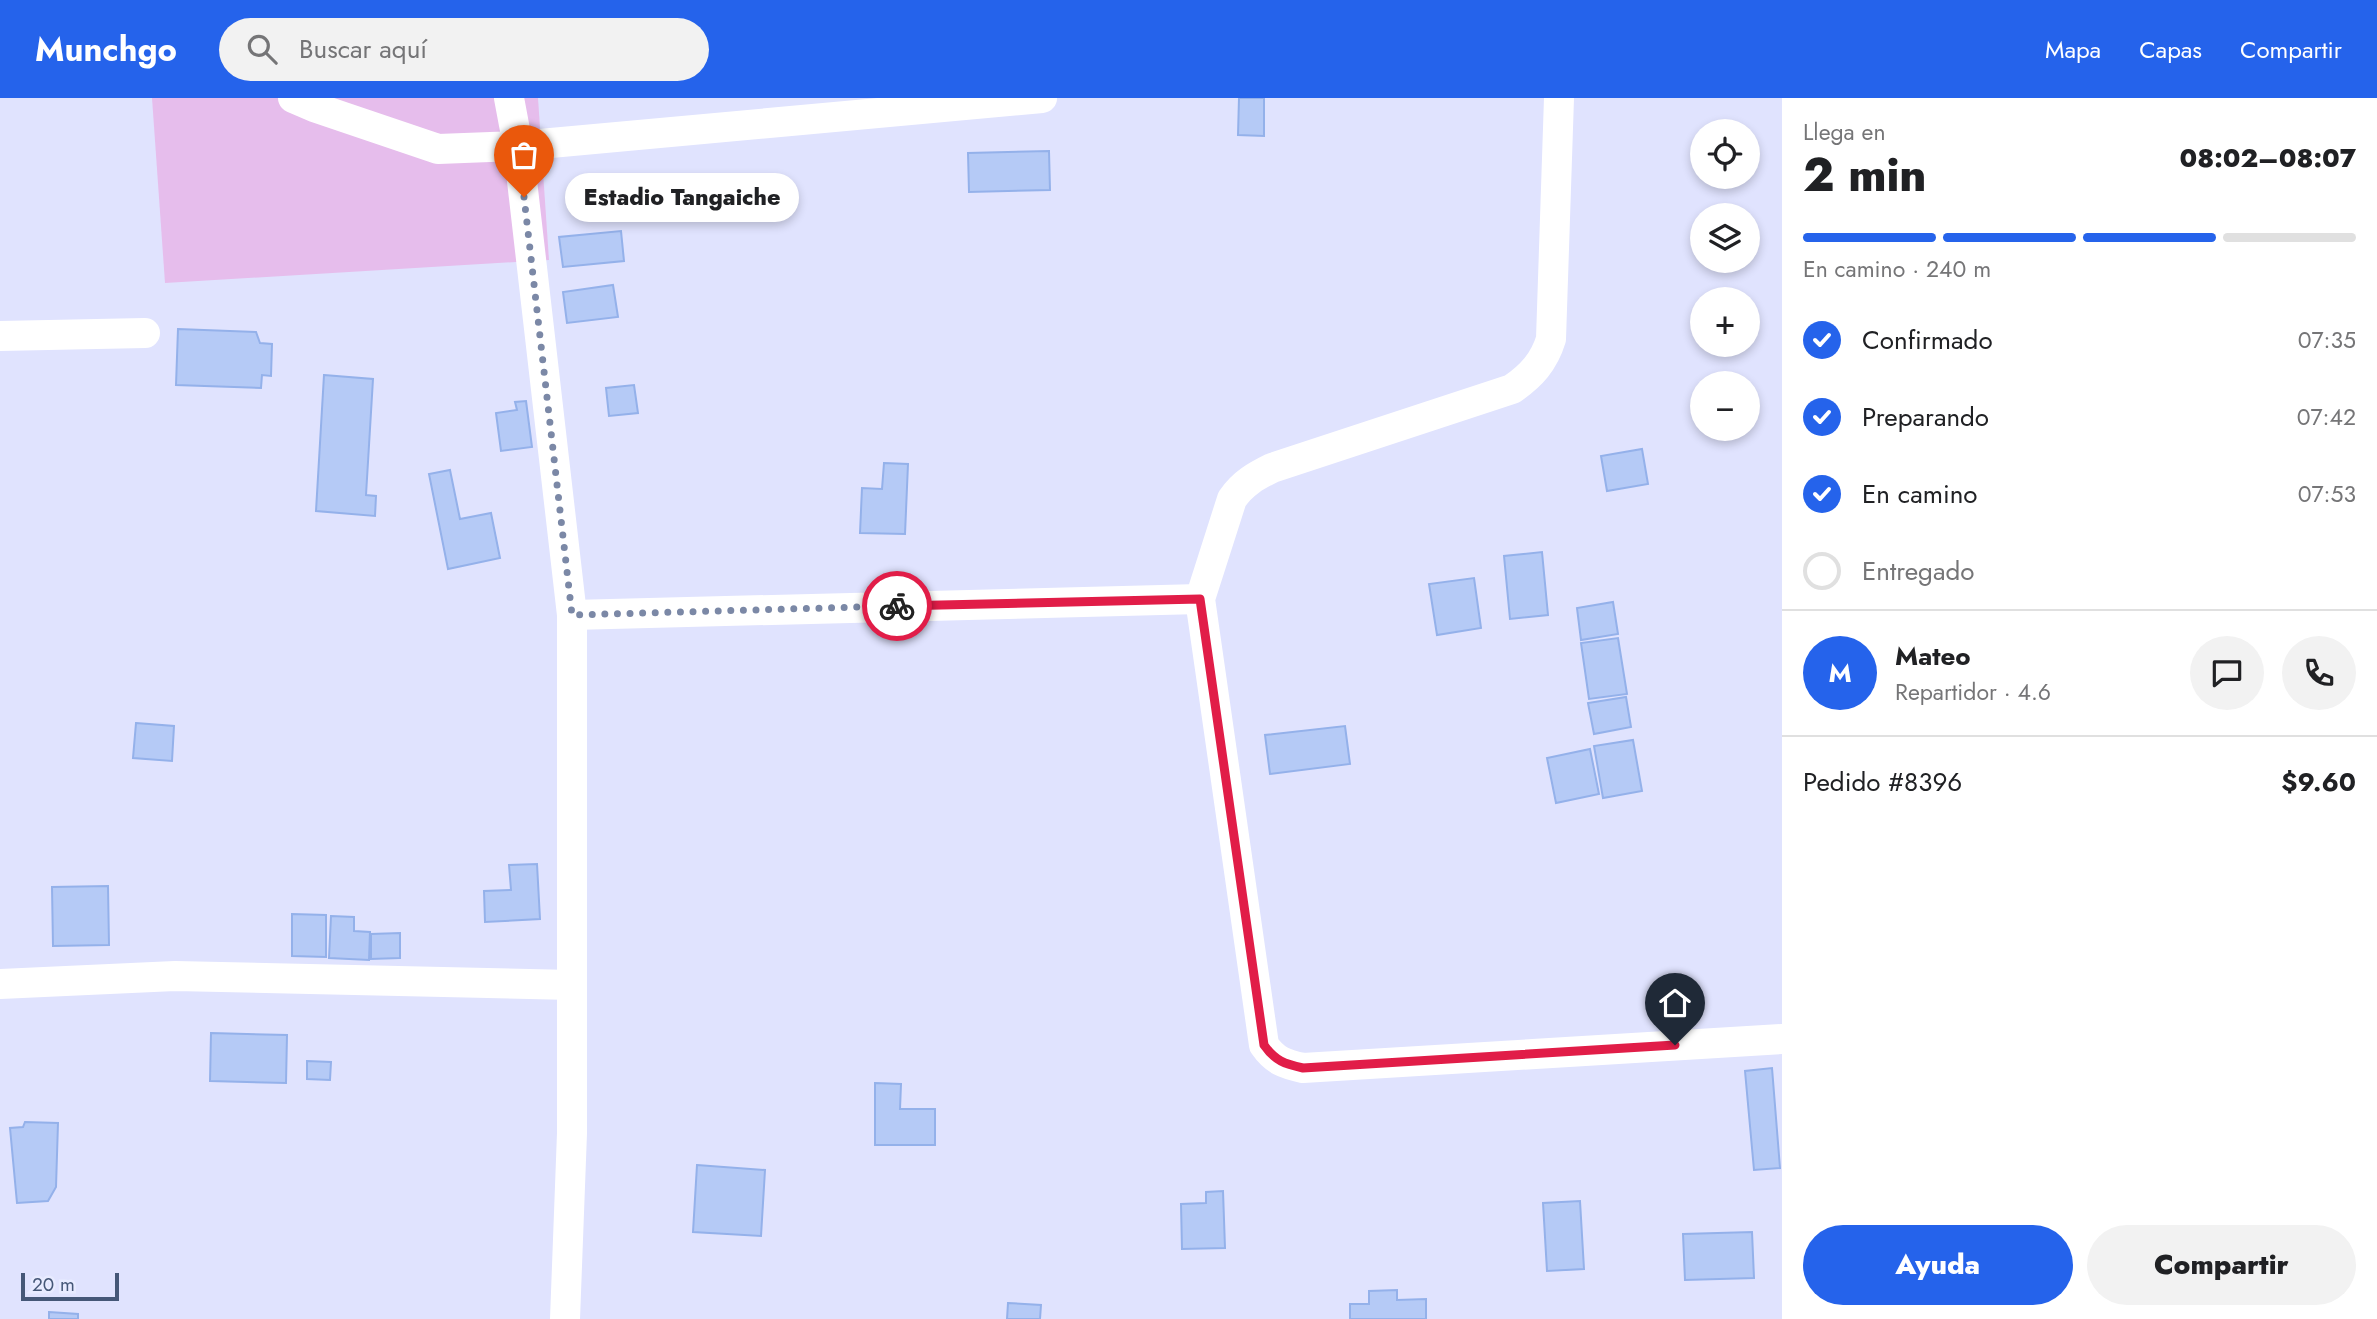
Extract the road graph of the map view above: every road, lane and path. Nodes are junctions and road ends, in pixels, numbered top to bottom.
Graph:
1 (293, 98) edge
2 (509, 98) edge
3 (1042, 98) edge
4 (1559, 98) edge
5 (518, 146) junction
6 (145, 333) dead end
7 (0, 336) edge
8 (1200, 599) junction
9 (572, 615) junction
10 (0, 984) edge
11 (572, 985) junction
12 (1782, 1039) edge
13 (565, 1319) edge

1 - 5 street
2 - 5 street
3 - 5 street
4 - 8 street
5 - 9 street
6 - 7 street
8 - 9 street
8 - 12 street
9 - 11 street
10 - 11 street
11 - 13 street

